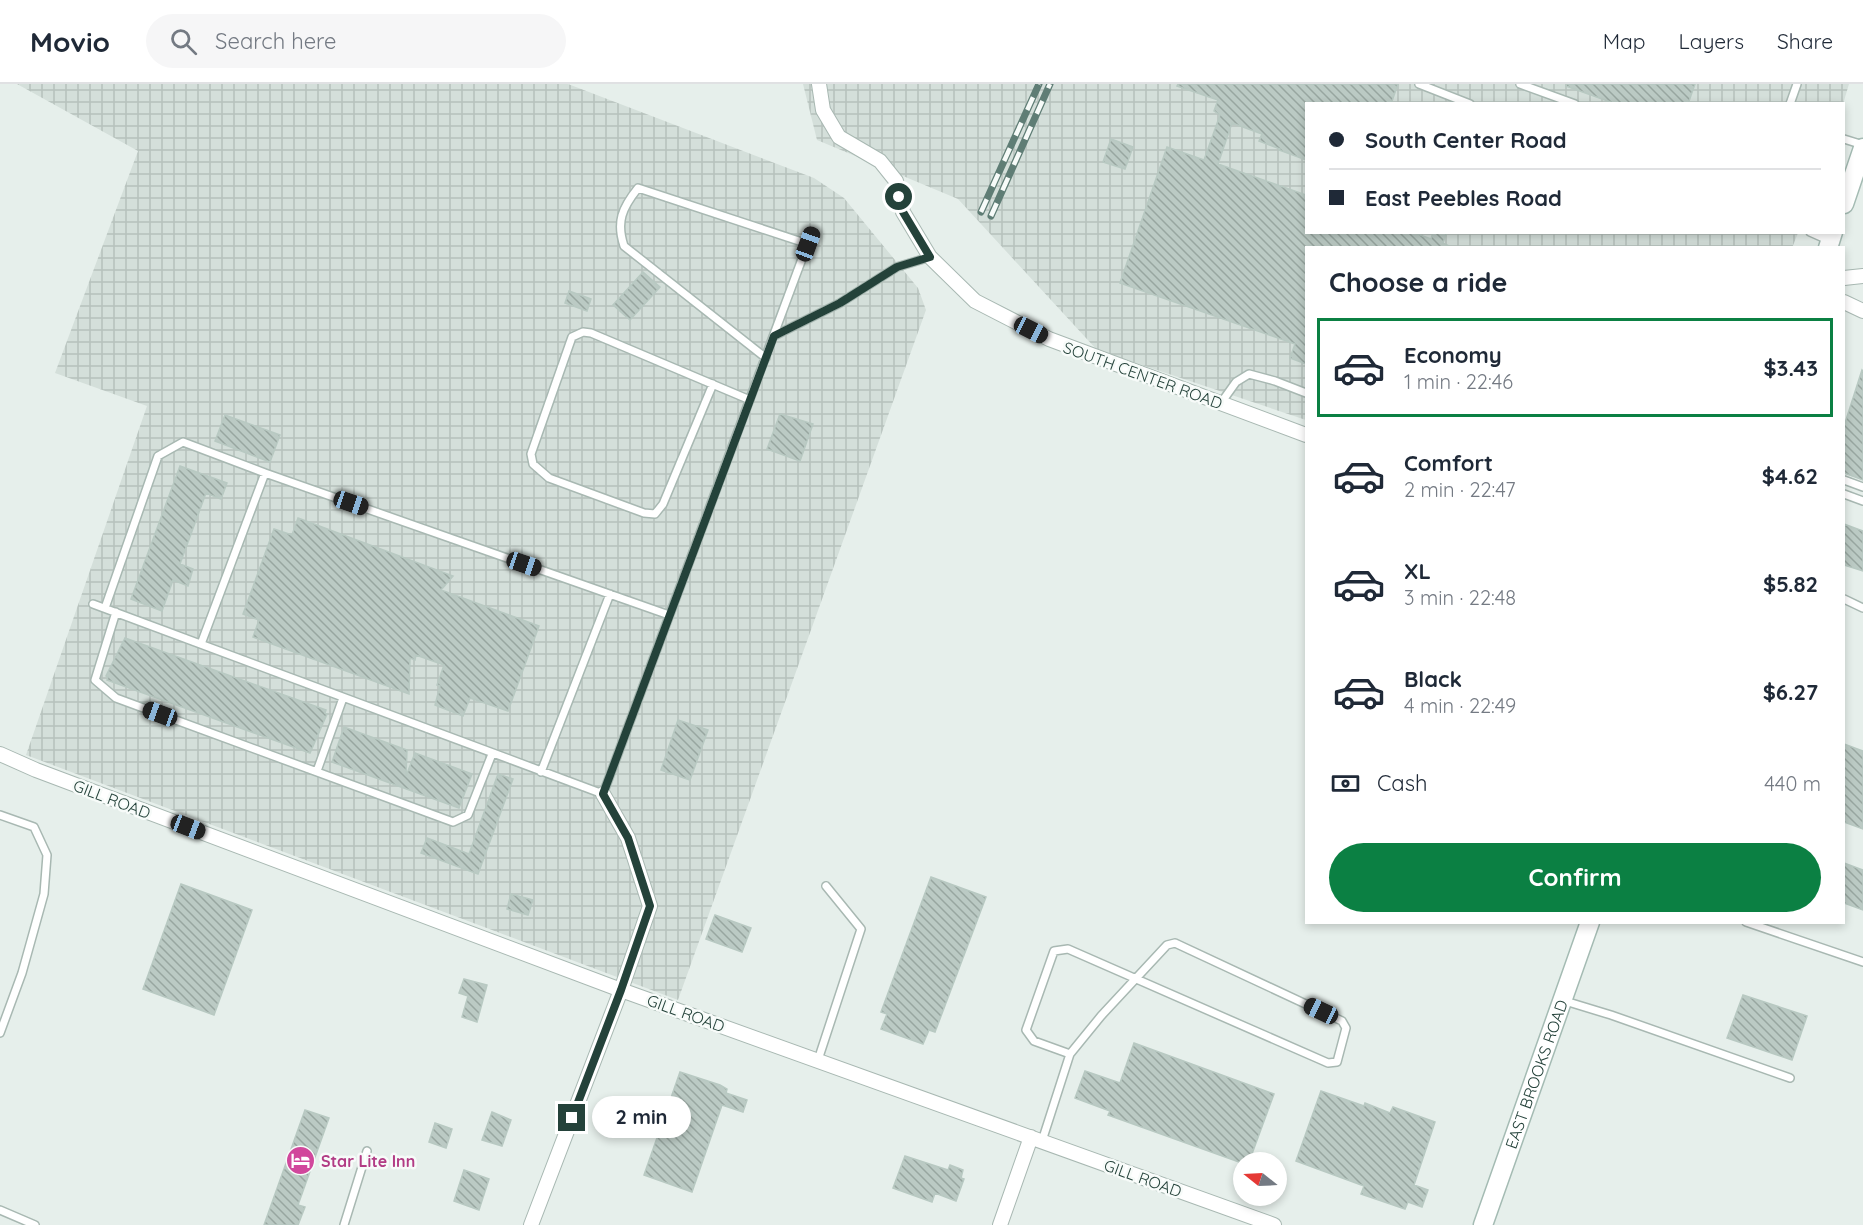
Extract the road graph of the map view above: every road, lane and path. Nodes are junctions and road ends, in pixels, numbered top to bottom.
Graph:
1 (819, 84) edge
2 (1419, 84) edge
3 (1520, 84) edge
4 (1797, 84) edge
5 (1465, 102) edge
6 (1570, 102) edge
7 (1791, 102) edge
8 (1845, 139) edge
9 (1863, 147) edge
10 (1845, 197) edge
11 (812, 232) dead end
12 (1815, 234) edge
13 (1831, 240) edge
14 (808, 244) junction
15 (930, 257) junction
16 (1863, 276) edge
17 (1845, 278) edge
18 (1845, 302) edge
19 (1863, 311) edge
20 (774, 336) junction
21 (766, 358) junction
22 (713, 384) junction
23 (1305, 393) edge
24 (750, 400) junction
25 (1221, 404) junction
26 (1305, 435) edge
27 (266, 473) junction
28 (1845, 480) edge
29 (1863, 487) edge
30 (1845, 494) edge
31 (1863, 501) edge
32 (610, 594) junction
33 (1845, 599) edge
34 (93, 604) dead end
35 (105, 608) junction
36 (1863, 608) edge
37 (116, 612) junction
38 (669, 615) junction
39 (201, 644) junction
40 (343, 698) junction
41 (0, 754) edge
42 (492, 754) junction
43 (317, 771) junction
44 (540, 772) junction
45 (603, 794) junction
46 (0, 815) edge
47 (826, 886) dead end
48 (1589, 924) edge
49 (1752, 924) edge
50 (1863, 962) edge
51 (1137, 980) junction
52 (621, 990) junction
53 (1562, 1000) junction
54 (0, 1033) edge
55 (1070, 1054) junction
56 (818, 1060) junction
57 (1790, 1078) dead end
58 (1037, 1139) junction
59 (367, 1151) dead end
60 (0, 1210) edge
61 (35, 1225) edge
62 (344, 1225) edge
63 (531, 1225) edge
64 (1000, 1225) edge
65 (1274, 1225) edge
66 (1483, 1225) edge

1 - 15 street, SOUTH CENTER ROAD
2 - 5 lane
3 - 6 lane
4 - 7 lane
8 - 9 lane
9 - 10 main road
11 - 14 lane
12 - 13 lane
14 - 20 lane
14 - 21 lane
15 - 20 lane
15 - 25 street, SOUTH CENTER ROAD
16 - 17 street
18 - 19 street
20 - 21 lane
21 - 24 lane
22 - 22 lane
22 - 24 lane
23 - 25 lane
24 - 38 lane
25 - 26 street, SOUTH CENTER ROAD
27 - 32 lane
27 - 35 lane
27 - 39 lane
28 - 29 lane
30 - 31 lane
32 - 38 lane
32 - 44 lane
33 - 36 lane
34 - 35 lane
35 - 37 lane
37 - 39 lane
37 - 43 lane
38 - 45 lane
39 - 40 lane
40 - 42 lane
40 - 43 lane
41 - 52 street, GILL ROAD
42 - 43 lane
42 - 44 lane
44 - 45 lane
45 - 52 street
46 - 54 lane
47 - 56 lane
48 - 53 main road, EAST BROOKS ROAD
49 - 50 lane
51 - 51 lane
51 - 55 lane
51 - 55 lane
52 - 56 street, GILL ROAD
52 - 63 street
53 - 57 lane
53 - 66 main road, EAST BROOKS ROAD
55 - 58 lane
56 - 58 street, GILL ROAD
58 - 64 street
58 - 65 street, GILL ROAD
59 - 62 lane
60 - 61 lane

